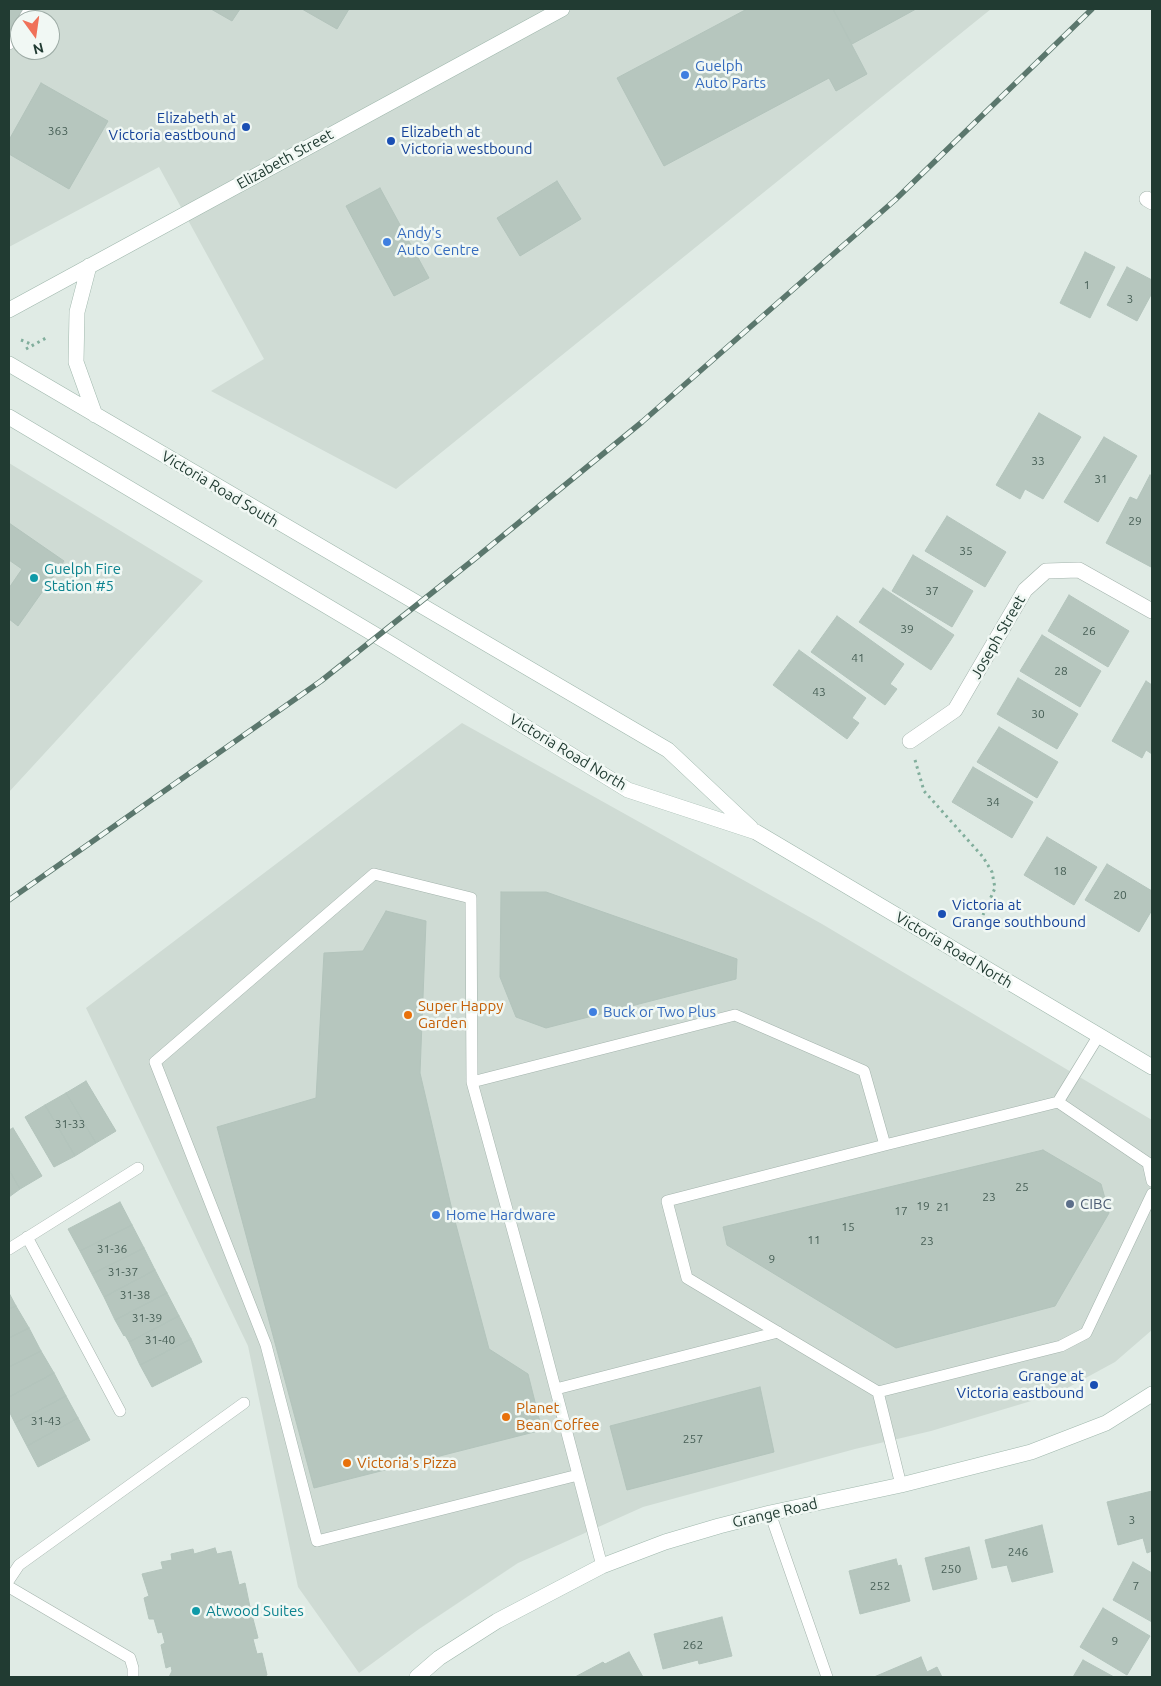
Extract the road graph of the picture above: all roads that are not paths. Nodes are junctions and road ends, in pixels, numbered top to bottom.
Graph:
1 (562, 9) edge
2 (89, 266) junction
3 (9, 310) edge
4 (9, 364) edge
5 (95, 415) junction
6 (9, 417) edge
7 (1152, 611) edge
8 (432, 614) joint
9 (910, 741) road end
10 (756, 832) junction
11 (1099, 1035) junction
12 (1152, 1067) edge
13 (472, 1082) junction
14 (1058, 1102) junction
15 (885, 1145) junction
16 (138, 1168) dead end
17 (1152, 1181) edge
18 (1152, 1194) edge
19 (27, 1237) junction
20 (9, 1249) edge
21 (778, 1332) junction
22 (556, 1389) junction
23 (878, 1392) junction
24 (1152, 1394) edge
25 (244, 1403) dead end
26 (120, 1411) dead end
27 (578, 1476) junction
28 (900, 1484) junction
29 (770, 1513) junction
30 (602, 1566) junction
31 (9, 1580) edge
32 (9, 1587) edge
33 (133, 1677) edge
34 (417, 1677) edge
35 (826, 1677) edge

1 - 2 main road, Elizabeth Street
2 - 3 main road, Elizabeth Street
2 - 5 main road
4 - 5 main road, Victoria Road South
5 - 8 main road, Victoria Road South
6 - 10 main road, Victoria Road North
7 - 9 main road, Joseph Street
8 - 10 main road, Victoria Road North
10 - 11 main road, Victoria Road North
11 - 12 main road, Victoria Road North
11 - 14 lane
13 - 15 lane
13 - 22 lane
13 - 27 lane
14 - 15 lane
14 - 17 lane
15 - 21 lane
16 - 19 lane
18 - 23 lane
19 - 20 lane
19 - 26 lane
21 - 22 lane
21 - 23 lane
22 - 27 lane
23 - 28 lane
24 - 28 main road, Grange Road
25 - 31 lane
27 - 30 lane
28 - 29 main road, Grange Road
29 - 30 main road, Grange Road
29 - 35 lane
30 - 34 main road, Grange Road
32 - 33 lane

